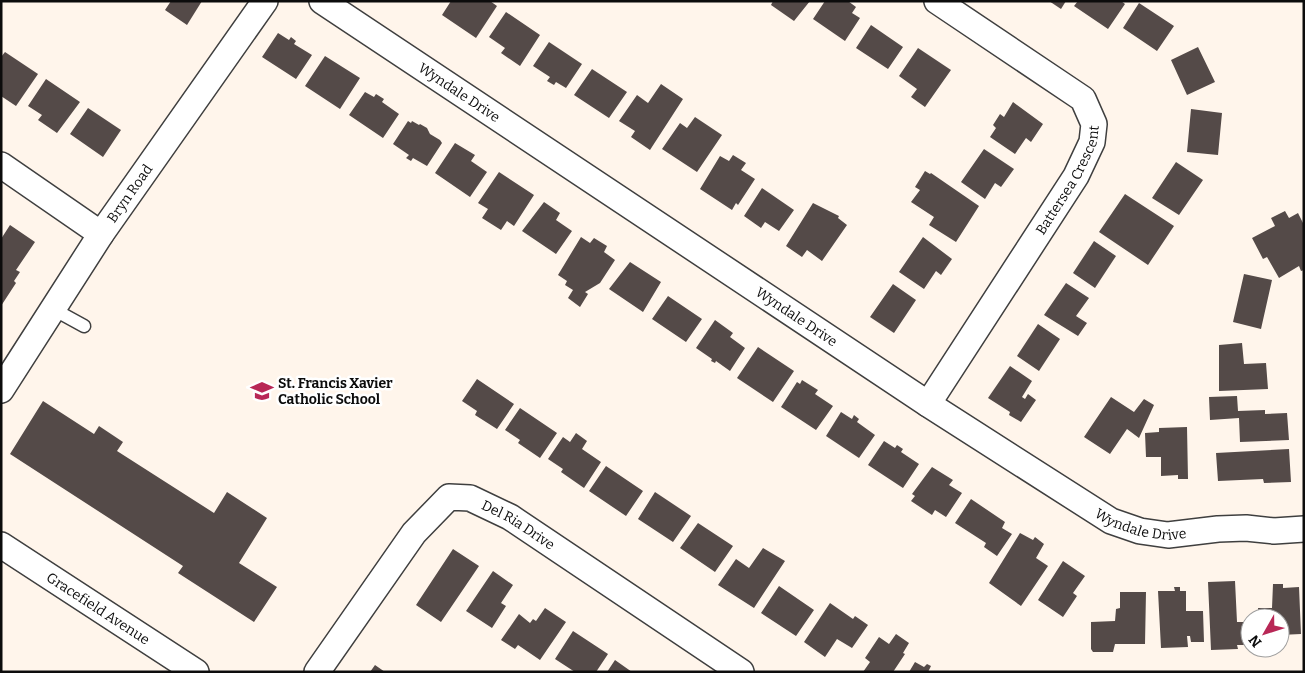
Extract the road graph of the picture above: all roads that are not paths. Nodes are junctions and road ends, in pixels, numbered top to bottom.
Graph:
1 (265, 1) edge
2 (322, 1) edge
3 (937, 1) edge
4 (1, 165) edge
5 (101, 234) junction
6 (53, 309) junction
7 (84, 326) dead end
8 (1, 390) edge
9 (928, 404) junction
10 (1304, 528) edge
11 (1, 545) edge
12 (196, 672) edge
13 (317, 672) edge
14 (741, 672) edge

1 - 5 street, Bryn Road
2 - 9 street, Wyndale Drive
3 - 9 street, Battersea Crescent
4 - 5 street
5 - 6 street, Bryn Road
6 - 7 lane
6 - 8 street, Bryn Road
9 - 10 street, Wyndale Drive
11 - 12 street, Gracefield Avenue
13 - 14 street, Del Ria Drive

